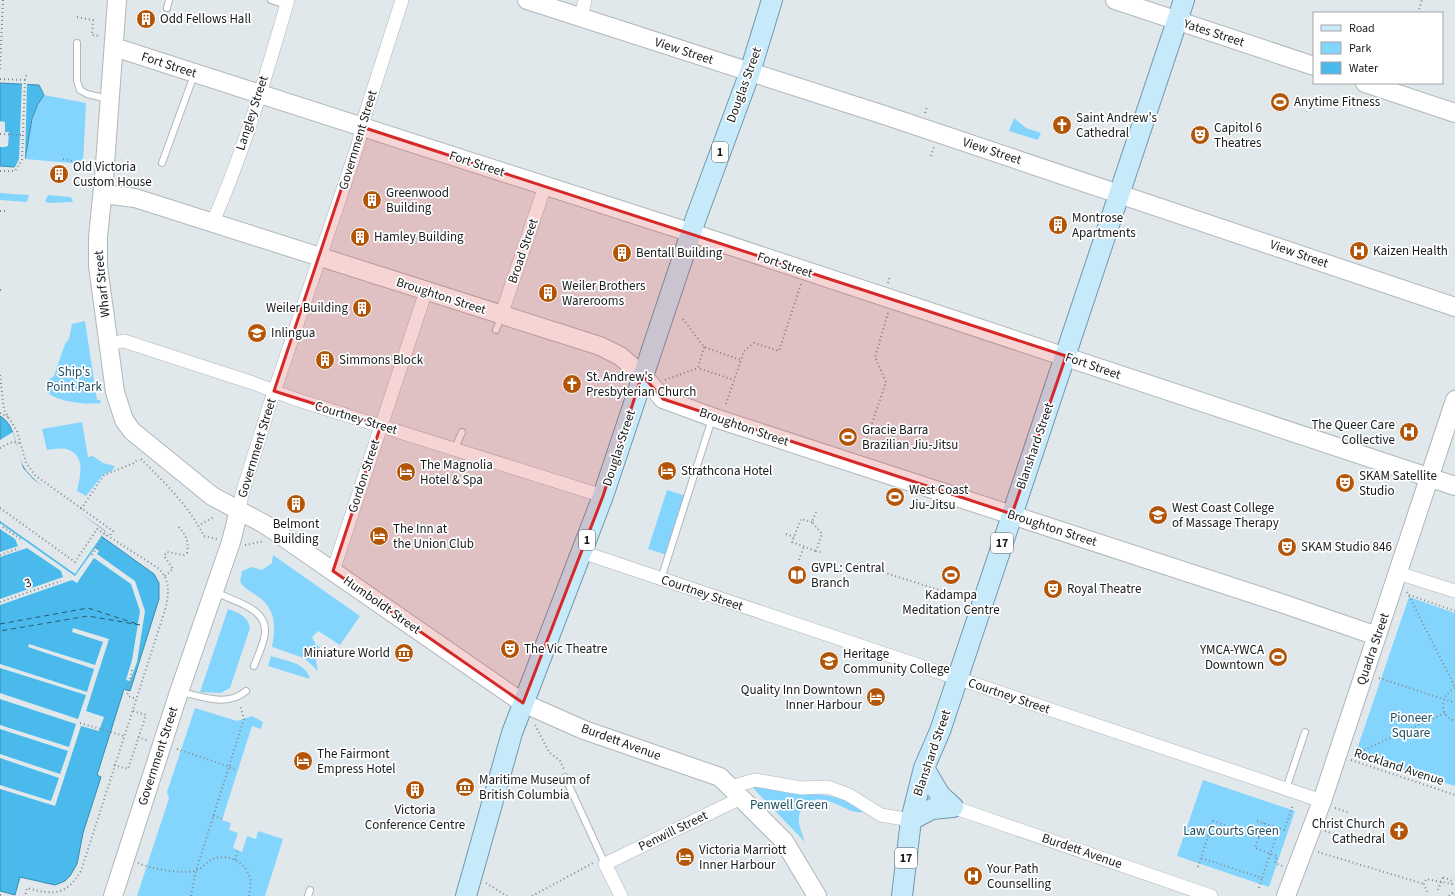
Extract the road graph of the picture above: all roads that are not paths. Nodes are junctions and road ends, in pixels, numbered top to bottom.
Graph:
1 (117, 0) edge
2 (170, 0) edge
3 (271, 0) edge
4 (402, 0) edge
5 (527, 0) edge
6 (586, 0) edge
7 (772, 0) edge
8 (1115, 0) edge
9 (1184, 0) edge
10 (287, 3) edge
11 (167, 8) dead end
12 (581, 17) junction
13 (1178, 21) junction
14 (108, 42) junction
15 (77, 43) dead end
16 (1313, 66) edge
17 (750, 72) junction
18 (194, 73) junction
19 (1368, 84) edge
20 (260, 93) junction
21 (110, 99) junction
22 (1455, 113) edge
23 (362, 127) junction
24 (162, 163) dead end
25 (545, 186) junction
26 (103, 194) junction
27 (1120, 194) junction
28 (212, 224) junction
29 (692, 233) junction
30 (319, 258) junction
31 (426, 291) junction
32 (1455, 307) edge
33 (499, 323) junction
34 (109, 344) junction
35 (1066, 356) junction
36 (642, 375) junction
37 (274, 391) junction
38 (1455, 400) edge
39 (712, 417) junction
40 (381, 425) junction
41 (462, 432) dead end
42 (455, 448) junction
43 (1430, 478) junction
44 (1455, 486) edge
45 (603, 496) junction
46 (239, 510) junction
47 (1012, 514) junction
48 (582, 552) junction
49 (333, 571) junction
50 (1398, 573) junction
51 (661, 579) junction
52 (214, 590) junction
53 (1455, 591) edge
54 (1377, 636) junction
55 (254, 666) dead end
56 (957, 678) junction
57 (246, 691) dead end
58 (179, 692) junction
59 (523, 703) junction
60 (1305, 732) dead end
61 (924, 768) junction
62 (565, 777) road end
63 (731, 788) junction
64 (1292, 790) junction
65 (1322, 801) junction
66 (953, 807) junction
67 (911, 820) junction
68 (604, 861) junction
69 (468, 887) edge
70 (113, 896) edge
71 (621, 896) edge
72 (817, 896) edge
73 (902, 896) edge
74 (1211, 896) edge
75 (1286, 896) edge

1 - 14 main road, Wharf Street
2 - 11 lane
3 - 10 lane
4 - 23 street, Government Street
5 - 12 main road, View Street
6 - 12 street
7 - 17 main road, Douglas Street / 1
8 - 13 main road, Yates Street
9 - 13 main road, Blanshard Street / 17
10 - 20 street, Langley Street
12 - 17 main road, View Street
13 - 16 main road, Yates Street
13 - 27 main road, Blanshard Street / 17
14 - 18 main road, Fort Street
14 - 21 main road, Wharf Street
15 - 21 lane
17 - 27 main road, View Street
17 - 29 main road, Douglas Street / 1
18 - 20 main road, Fort Street
18 - 24 lane
19 - 22 main road
20 - 23 main road, Fort Street
20 - 28 street, Langley Street
21 - 26 main road, Wharf Street
23 - 25 main road, Fort Street
23 - 30 street, Government Street
25 - 29 main road, Fort Street
25 - 33 street, Broad Street
26 - 28 main road, Broughton Street
26 - 34 main road, Wharf Street
27 - 32 main road, View Street
27 - 35 main road, Blanshard Street / 17
28 - 30 main road, Broughton Street
29 - 35 main road, Fort Street
29 - 36 main road, Douglas Street / 1
30 - 31 main road, Broughton Street
30 - 37 street, Government Street
31 - 33 main road, Broughton Street
31 - 40 street, Gordon Street
33 - 36 main road, Broughton Street
34 - 37 street, Courtney Street
34 - 46 main road, Wharf Street
35 - 43 main road, Fort Street
35 - 47 main road, Blanshard Street / 17
36 - 39 main road, Broughton Street
36 - 45 main road, Douglas Street / 1
37 - 40 street, Courtney Street
37 - 46 street, Government Street
38 - 43 main road, Quadra Street
39 - 47 main road, Broughton Street
39 - 51 lane
40 - 42 street, Courtney Street
40 - 49 street, Gordon Street
41 - 42 lane
42 - 45 street, Courtney Street
43 - 44 main road, Fort Street
43 - 50 main road, Quadra Street
45 - 48 main road, Douglas Street / 1
46 - 49 main road, Humboldt Street
46 - 52 main road, Government Street
47 - 54 main road, Broughton Street
47 - 56 main road, Blanshard Street / 17
48 - 51 street, Courtney Street
48 - 59 main road, Douglas Street / 1
49 - 59 main road, Humboldt Street
50 - 53 street
50 - 54 main road, Quadra Street
51 - 56 street, Courtney Street
52 - 55 lane
52 - 58 main road, Government Street
54 - 65 main road, Quadra Street
56 - 61 main road, Blanshard Street / 17
56 - 64 street, Courtney Street
57 - 58 lane
58 - 70 main road, Government Street
59 - 63 main road, Burdett Avenue
59 - 69 main road, Douglas Street / 1
60 - 64 lane
61 - 66 main road
61 - 67 main road, Blanshard Street / 17
62 - 68 lane
63 - 67 street
63 - 68 street, Penwill Street
63 - 72 main road
64 - 65 street, Courtney Street
65 - 75 main road, Quadra Street
66 - 67 main road
66 - 74 street, Burdett Avenue
67 - 73 main road, Blanshard Street / 17
68 - 71 street

